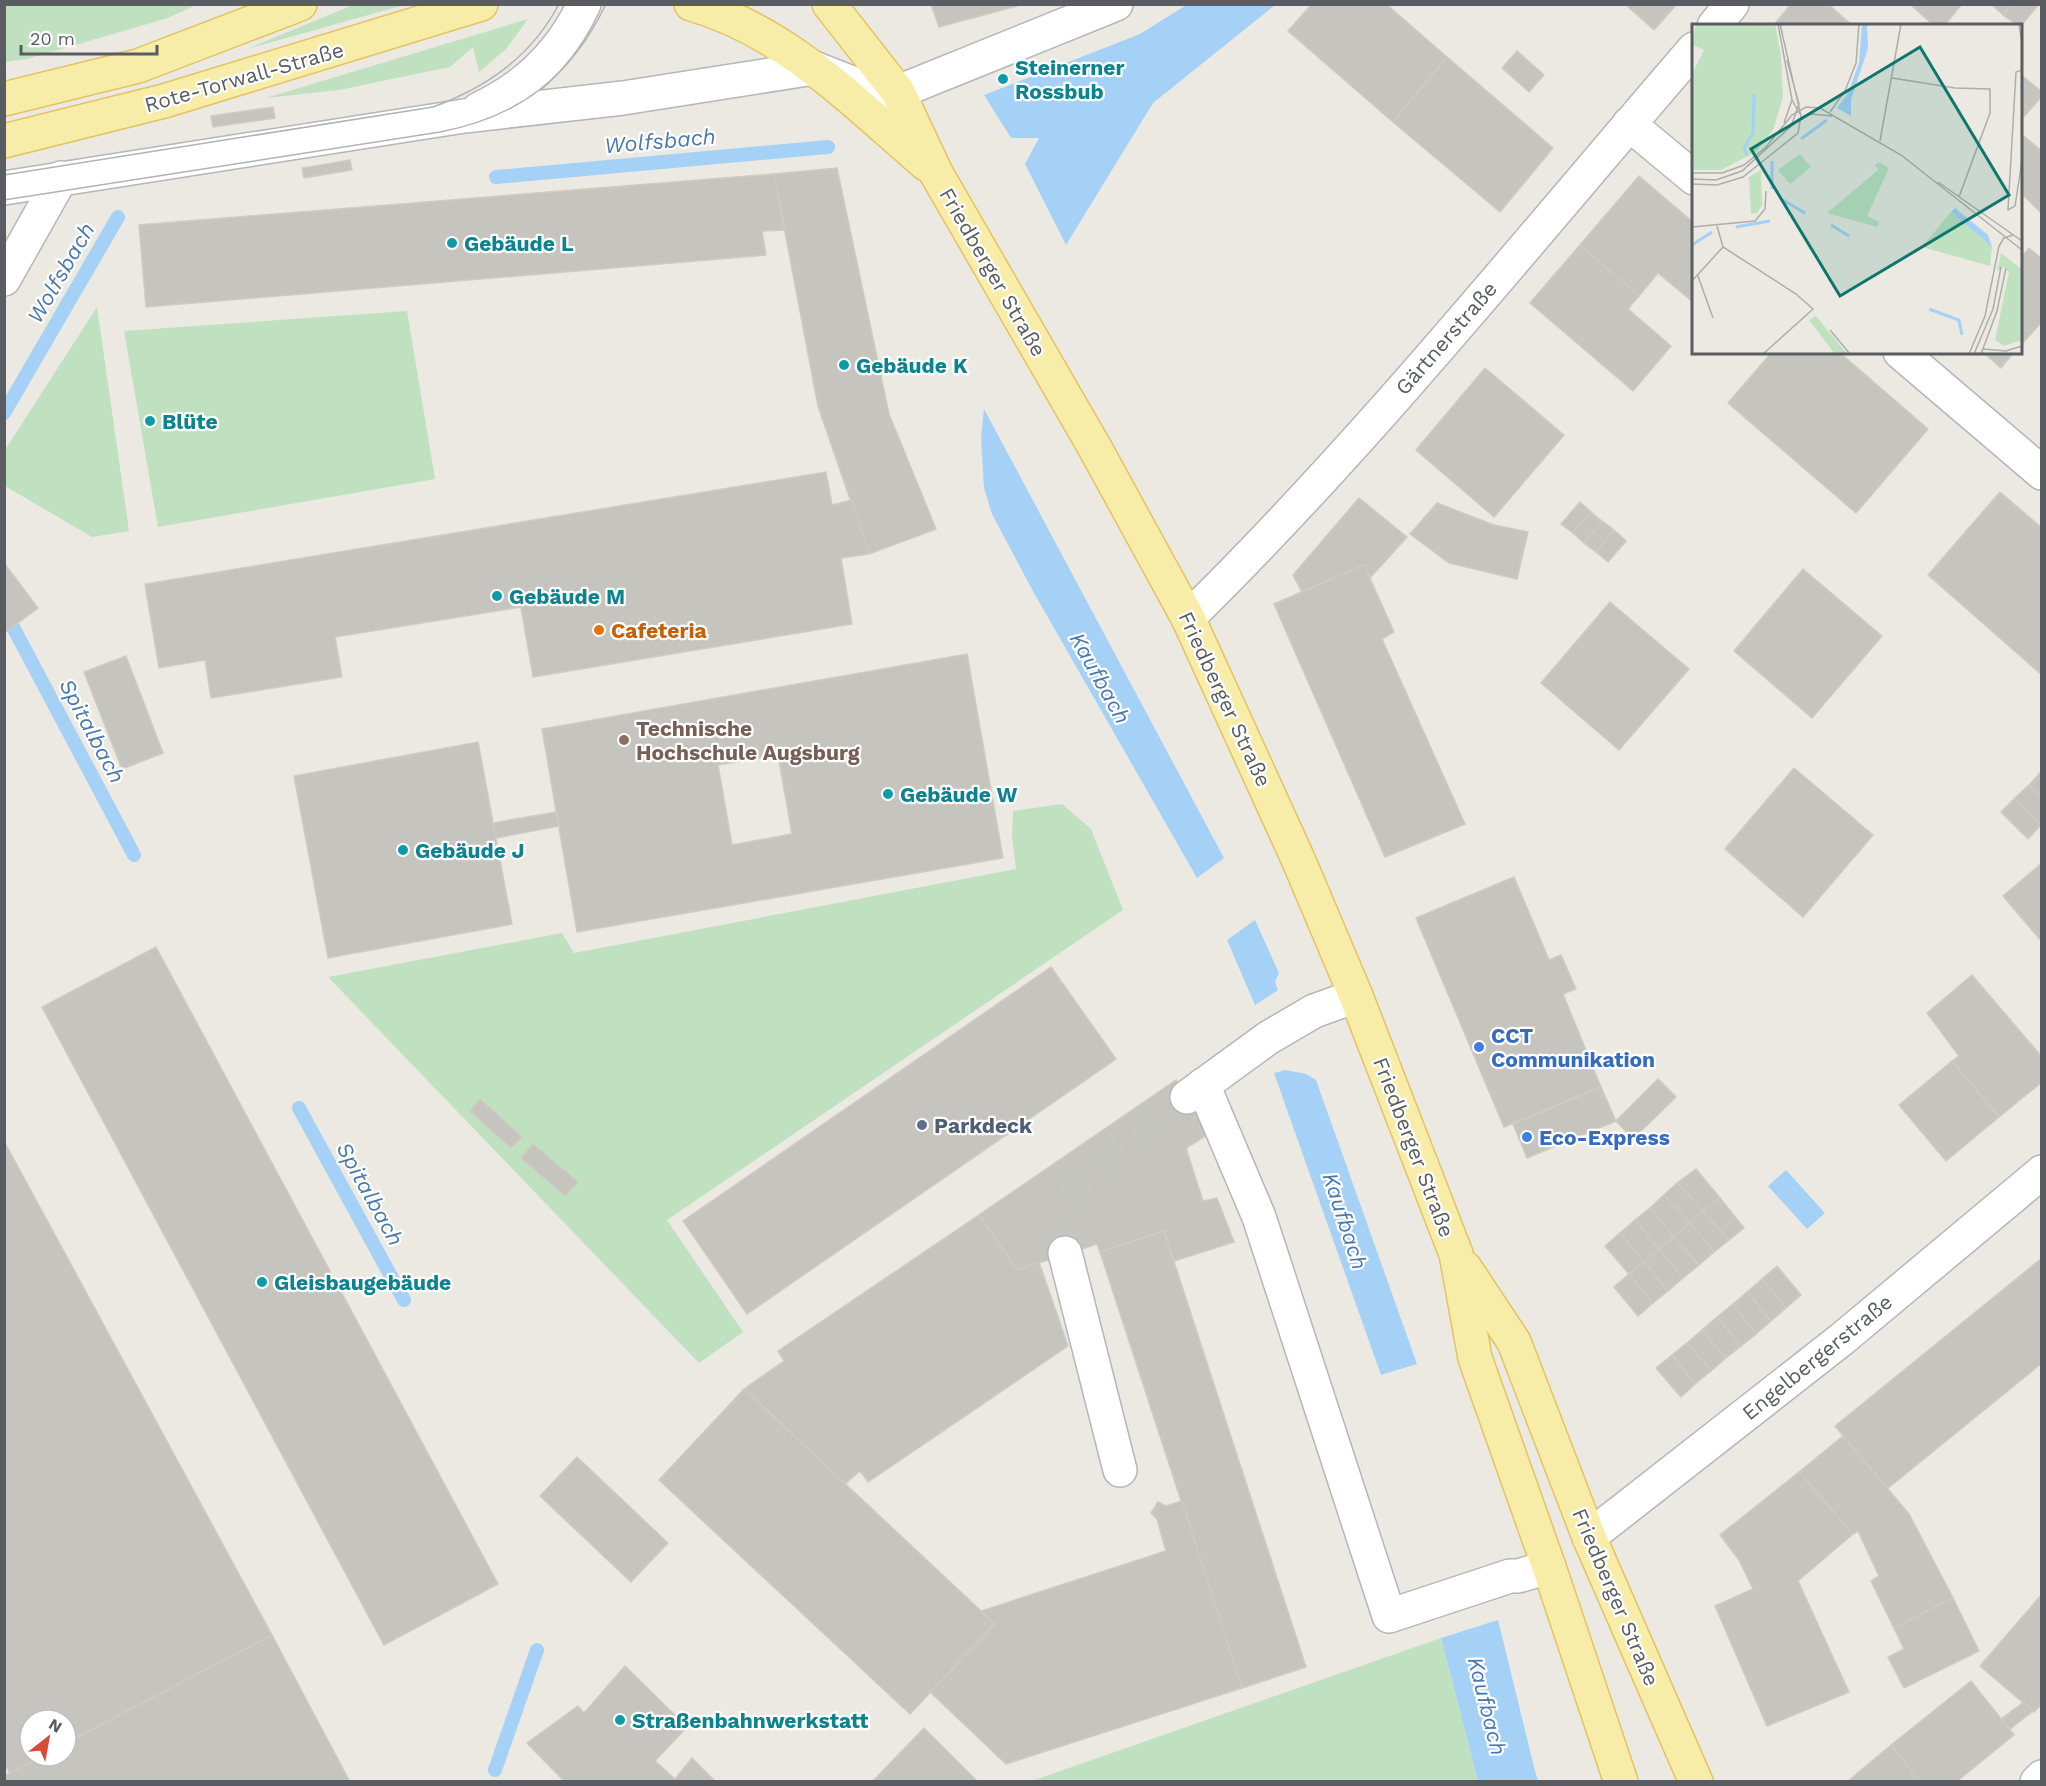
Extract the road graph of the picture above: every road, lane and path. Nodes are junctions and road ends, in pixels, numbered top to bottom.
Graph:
1 (300, 4) edge
2 (481, 4) edge
3 (584, 4) edge
4 (691, 4) edge
5 (829, 4) edge
6 (1116, 4) edge
7 (1732, 4) edge
8 (1716, 24) edge
9 (1692, 51) edge
10 (814, 69) junction
11 (898, 92) junction
12 (4, 99) edge
13 (464, 116) junction
14 (1629, 124) junction
15 (4, 141) edge
16 (936, 173) junction
17 (1692, 176) edge
18 (61, 178) junction
19 (4, 188) edge
20 (4, 279) edge
21 (1902, 354) edge
22 (2042, 473) edge
23 (1188, 618) junction
24 (1356, 996) junction
25 (2042, 1172) edge
26 (1065, 1253) tunnel mouth
27 (1456, 1254) junction
28 (1120, 1470) dead end
29 (1589, 1537) junction
30 (1550, 1567) junction
31 (2042, 1777) edge
32 (1621, 1782) edge
33 (1690, 1782) edge
34 (1696, 1782) edge
35 (2037, 1782) edge

1 - 12 main road, Rote-Torwall-Straße
2 - 15 main road, Rote-Torwall-Straße
3 - 13 street
4 - 10 main road, Friedberger Straße
5 - 11 main road, Friedberger Straße
6 - 11 street
7 - 8 street
9 - 14 street, Gärtnerstraße
10 - 13 street
10 - 16 main road, Friedberger Straße
11 - 16 main road, Friedberger Straße
13 - 18 street
14 - 17 street
14 - 23 street, Gärtnerstraße
16 - 23 main road, Friedberger Straße
18 - 19 street
18 - 20 street
21 - 22 street
23 - 24 main road, Friedberger Straße
24 - 27 main road, Friedberger Straße
24 - 30 street
25 - 29 street, Engelbergerstraße
26 - 28 street
27 - 29 main road, Friedberger Straße
27 - 30 main road, Friedberger Straße
27 - 33 street
29 - 34 main road, Friedberger Straße
30 - 32 main road, Friedberger Straße
31 - 35 street

